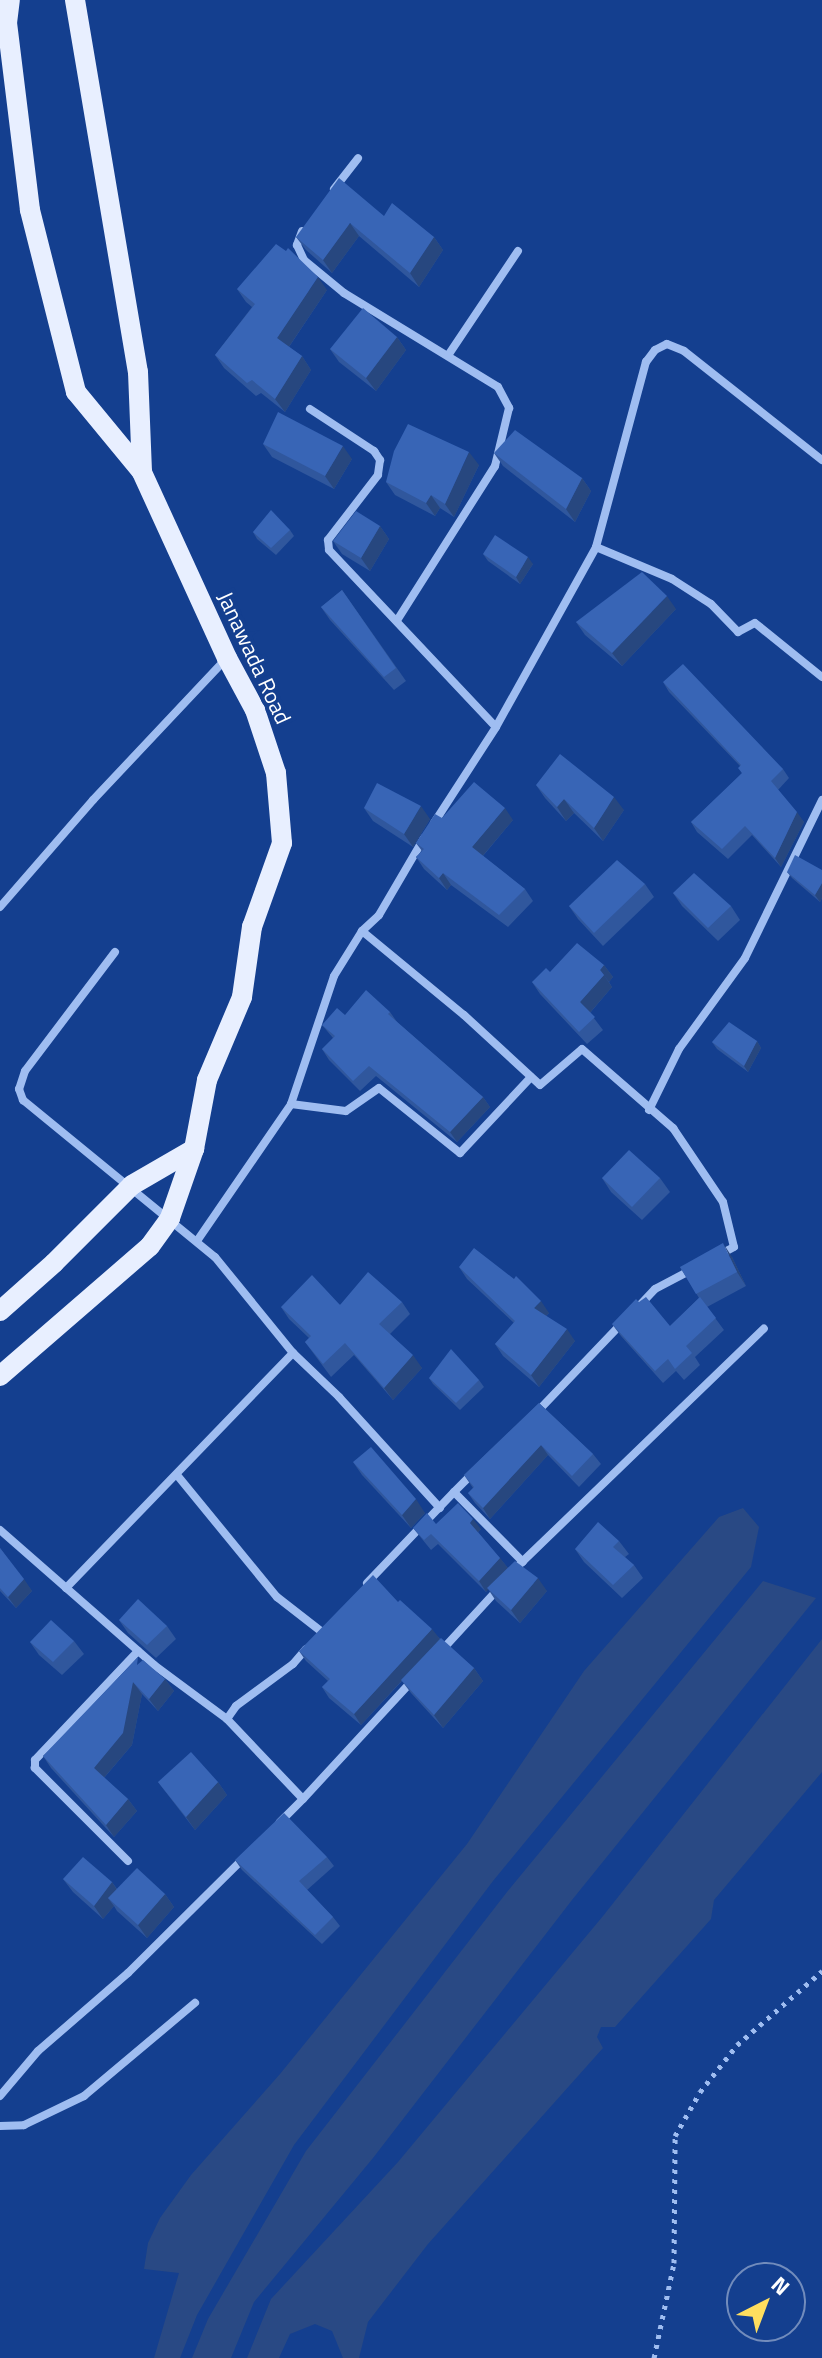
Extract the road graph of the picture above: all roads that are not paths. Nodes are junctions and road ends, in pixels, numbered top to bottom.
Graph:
1 (10, 0) edge
2 (75, 0) edge
3 (358, 158) dead end
4 (323, 203) edge
5 (306, 226) edge
6 (518, 251) dead end
7 (449, 354) junction
8 (310, 409) dead end
9 (822, 460) edge
10 (142, 472) junction
11 (596, 547) junction
12 (398, 619) junction
13 (227, 658) junction
14 (822, 677) edge
15 (496, 727) junction
16 (822, 800) edge
17 (0, 907) edge
18 (362, 931) junction
19 (115, 952) dead end
20 (531, 1077) junction
21 (291, 1104) junction
22 (649, 1110) junction
23 (194, 1149) junction
24 (132, 1185) junction
25 (170, 1218) junction
26 (197, 1241) junction
27 (708, 1261) edge
28 (694, 1268) edge
29 (0, 1311) edge
30 (764, 1328) dead end
31 (293, 1353) junction
32 (0, 1376) edge
33 (535, 1414) edge
34 (482, 1462) edge
35 (177, 1475) junction
36 (454, 1492) junction
37 (440, 1508) junction
38 (0, 1530) edge
39 (523, 1562) junction
40 (512, 1573) edge
41 (502, 1584) edge
42 (362, 1587) edge
43 (66, 1588) junction
44 (332, 1621) edge
45 (322, 1632) junction
46 (138, 1651) junction
47 (439, 1652) edge
48 (418, 1675) edge
49 (227, 1719) junction
50 (303, 1799) junction
51 (270, 1832) edge
52 (248, 1854) edge
53 (128, 1861) dead end
54 (195, 2003) dead end
55 (0, 2096) edge
56 (0, 2126) edge

1 - 10 main road, Janawada Road
2 - 10 main road, Janawada Road
3 - 4 street
5 - 7 street
6 - 7 street
7 - 12 street
8 - 12 street
9 - 11 street
10 - 13 main road, Janawada Road
11 - 14 street
11 - 15 street
12 - 15 street
13 - 17 street
13 - 23 main road, Janawada Road
15 - 18 street
16 - 22 street
18 - 20 street
18 - 21 street
19 - 24 street
20 - 21 street
20 - 22 street
21 - 26 street
22 - 27 street
23 - 24 main road
23 - 25 main road, Janawada Road
24 - 25 street
24 - 29 main road
25 - 26 street
25 - 32 main road, Janawada Road
26 - 31 street
28 - 33 street
30 - 39 street
31 - 35 street
31 - 37 street
34 - 36 street
35 - 43 street
35 - 45 street
36 - 37 street
36 - 39 street
37 - 42 street
38 - 43 street
39 - 40 street
41 - 47 street
43 - 46 street
44 - 45 street
45 - 49 street
46 - 49 street
46 - 53 street
48 - 50 street
49 - 50 street
50 - 51 street
52 - 55 street
54 - 56 street

